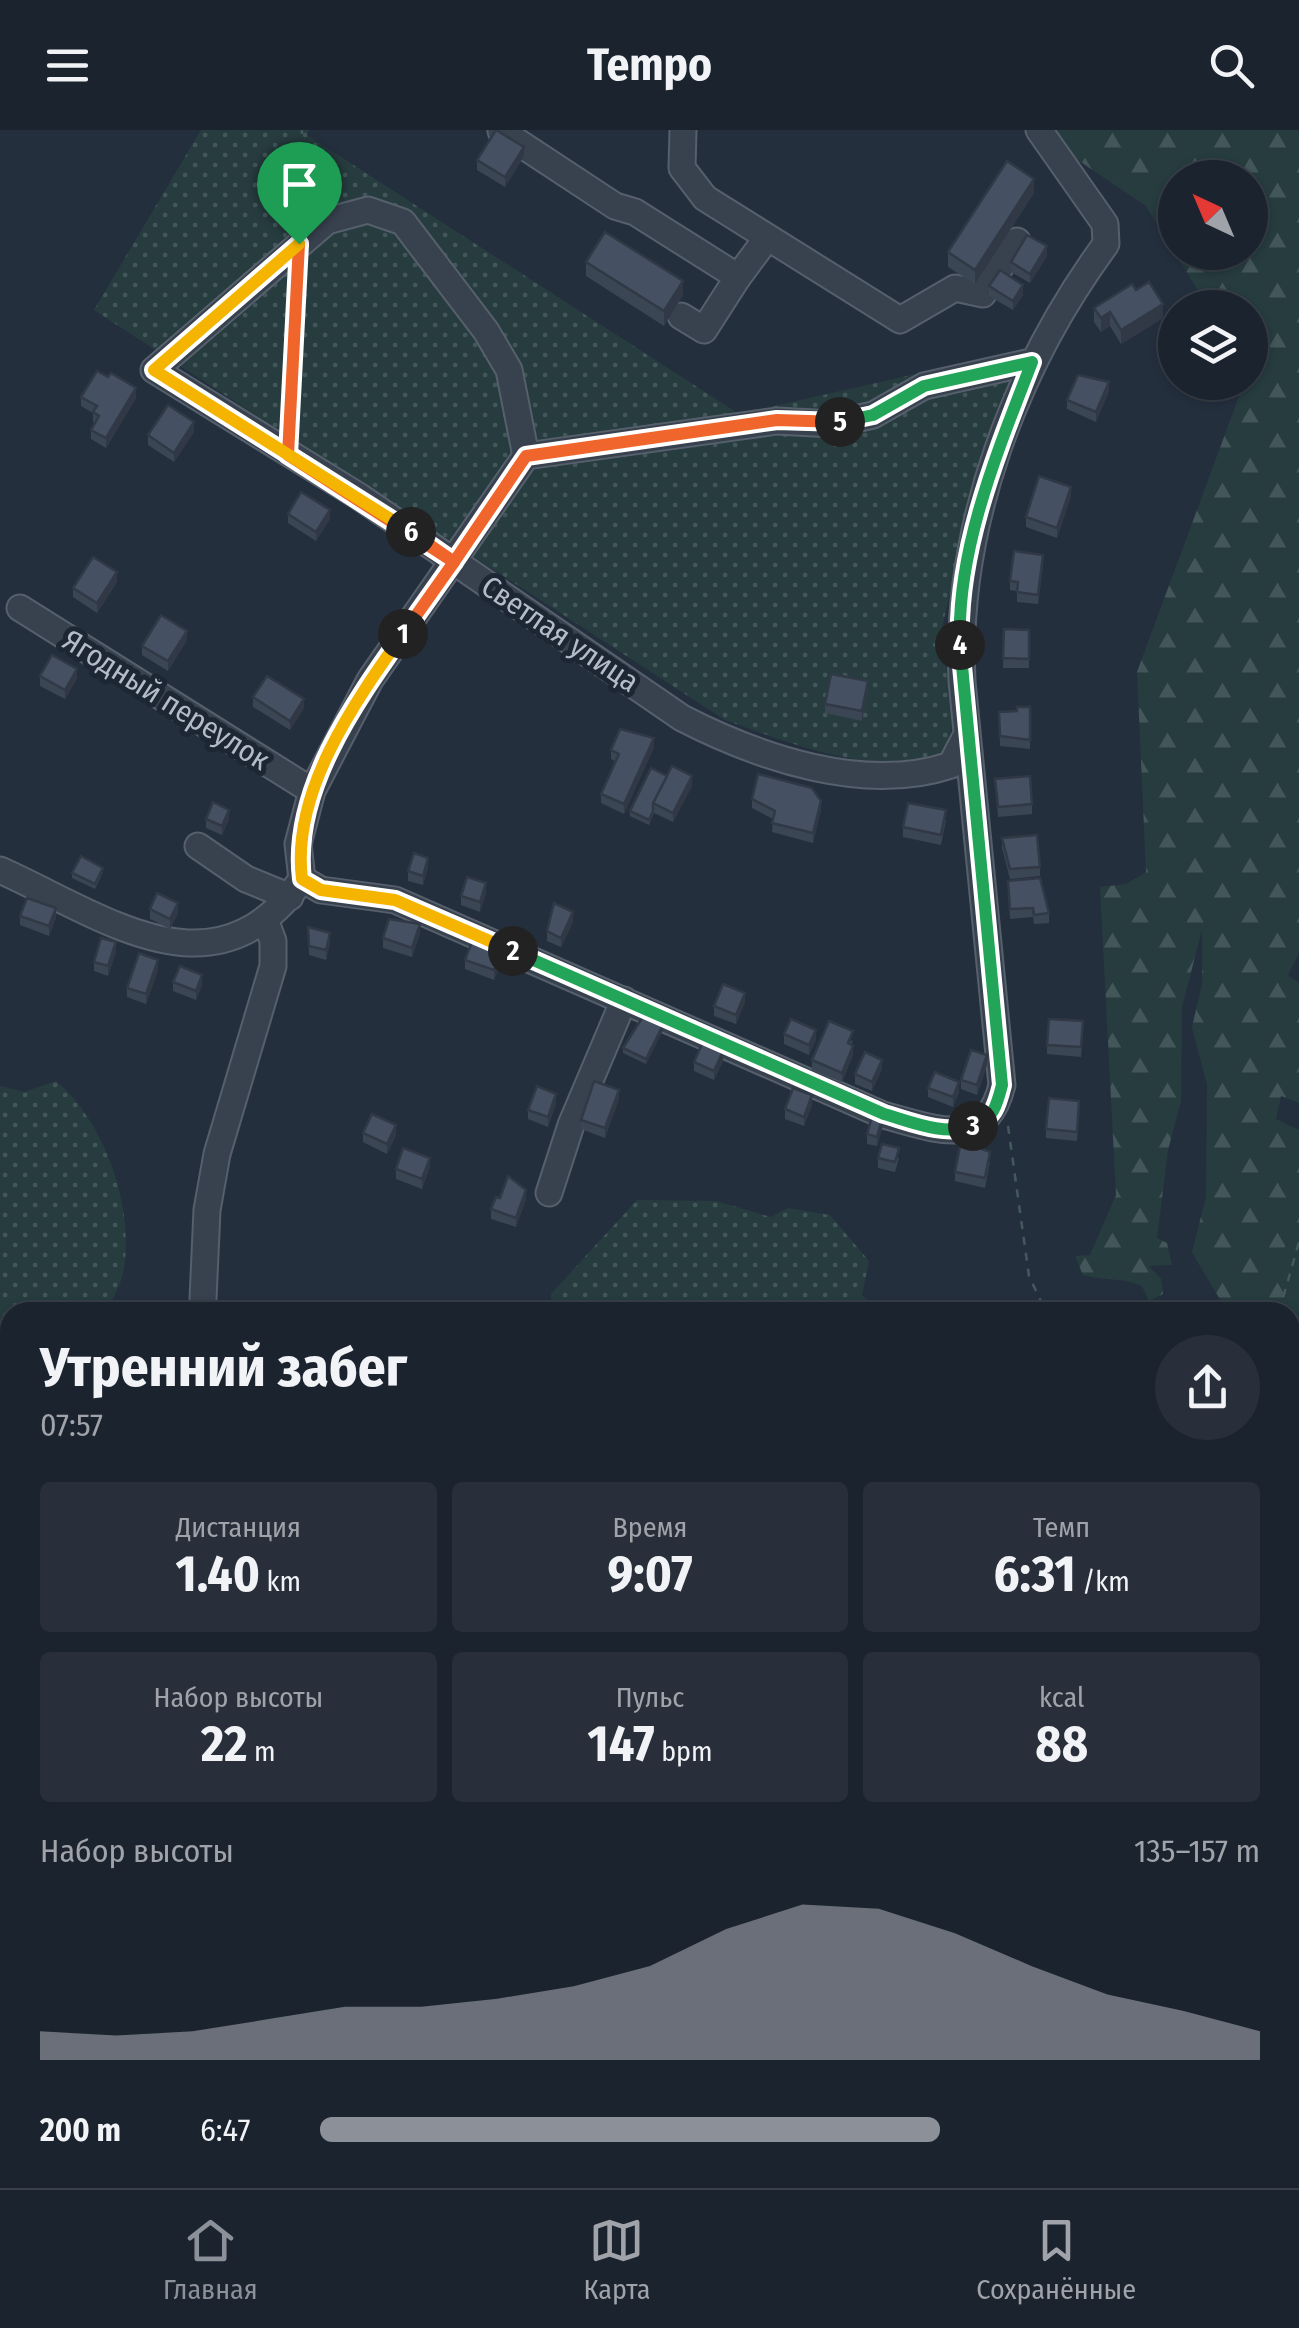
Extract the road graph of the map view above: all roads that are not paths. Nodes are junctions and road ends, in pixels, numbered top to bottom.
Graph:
1 (683, 130) edge
2 (1038, 130) edge
3 (502, 131) edge
4 (767, 238) junction
5 (1017, 241) dead end
6 (738, 277) junction
7 (680, 316) dead end
8 (1032, 362) junction
9 (526, 456) junction
10 (454, 562) junction
11 (20, 608) dead end
12 (967, 734) junction
13 (312, 792) junction
14 (198, 846) dead end
15 (0, 870) edge
16 (296, 888) junction
17 (266, 922) junction
18 (624, 1000) junction
19 (549, 1193) dead end
20 (202, 1298) dead end

1 - 4 street
2 - 8 street
3 - 6 street
4 - 5 street
4 - 6 street
6 - 7 street
8 - 9 street
8 - 12 street
9 - 10 street
9 - 10 street, Светлая улица
10 - 12 street, Светлая улица
10 - 13 street
11 - 13 street, Ягодный переулок
12 - 18 street
13 - 16 street
14 - 16 street
15 - 17 street
16 - 17 street
16 - 18 street
17 - 20 street
18 - 19 street

